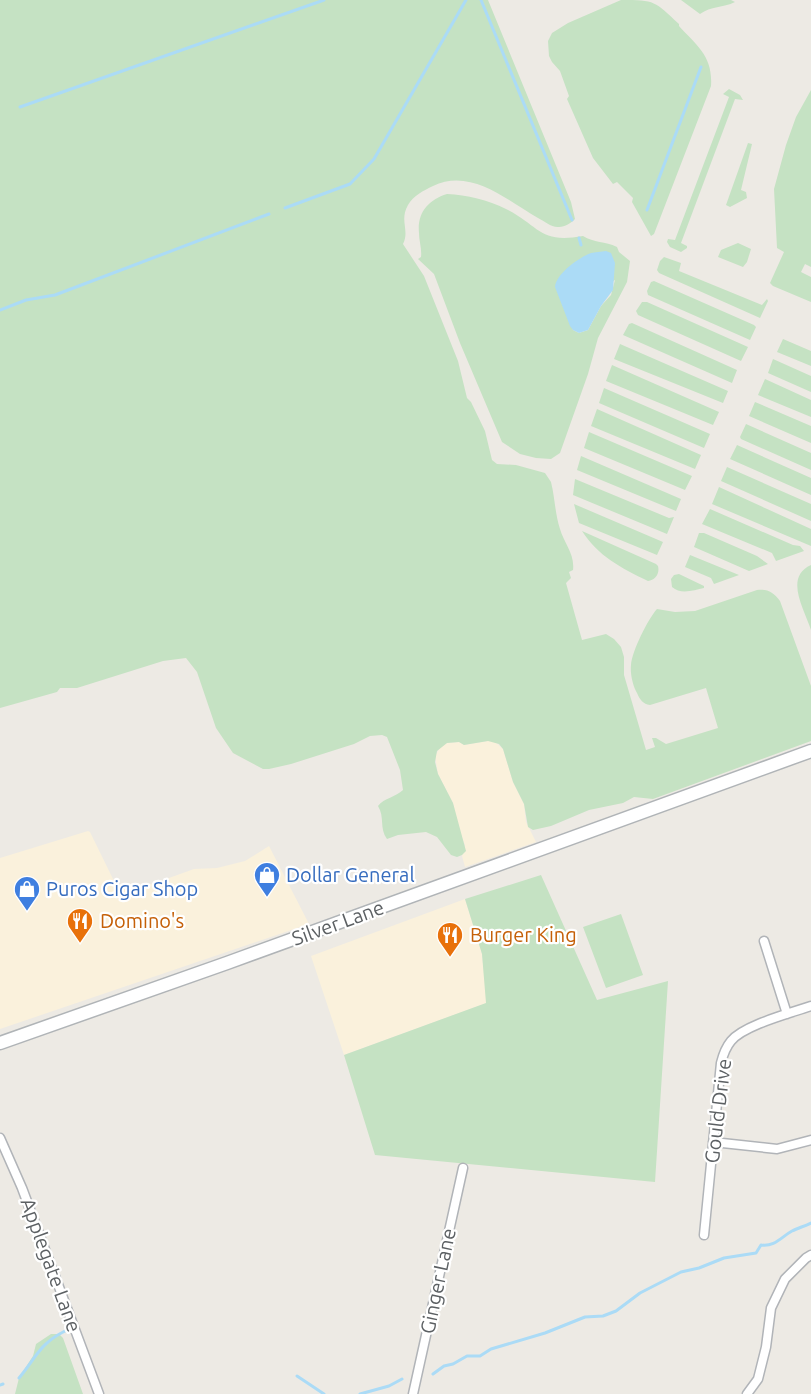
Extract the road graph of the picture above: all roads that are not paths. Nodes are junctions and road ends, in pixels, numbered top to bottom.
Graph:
1 (811, 751) edge
2 (764, 941) dead end
3 (811, 1006) edge
4 (787, 1014) junction
5 (0, 1042) edge
6 (0, 1138) edge
7 (811, 1140) edge
8 (713, 1143) junction
9 (463, 1168) dead end
10 (704, 1235) dead end
11 (811, 1255) edge
12 (99, 1394) edge
13 (413, 1394) edge
14 (747, 1394) edge

1 - 5 main road, Silver Lane
2 - 4 street
3 - 4 street, Gould Drive
4 - 8 street, Gould Drive
6 - 12 street, Applegate Lane
7 - 8 street
8 - 10 street, Gould Drive
9 - 13 street, Ginger Lane
11 - 14 street

